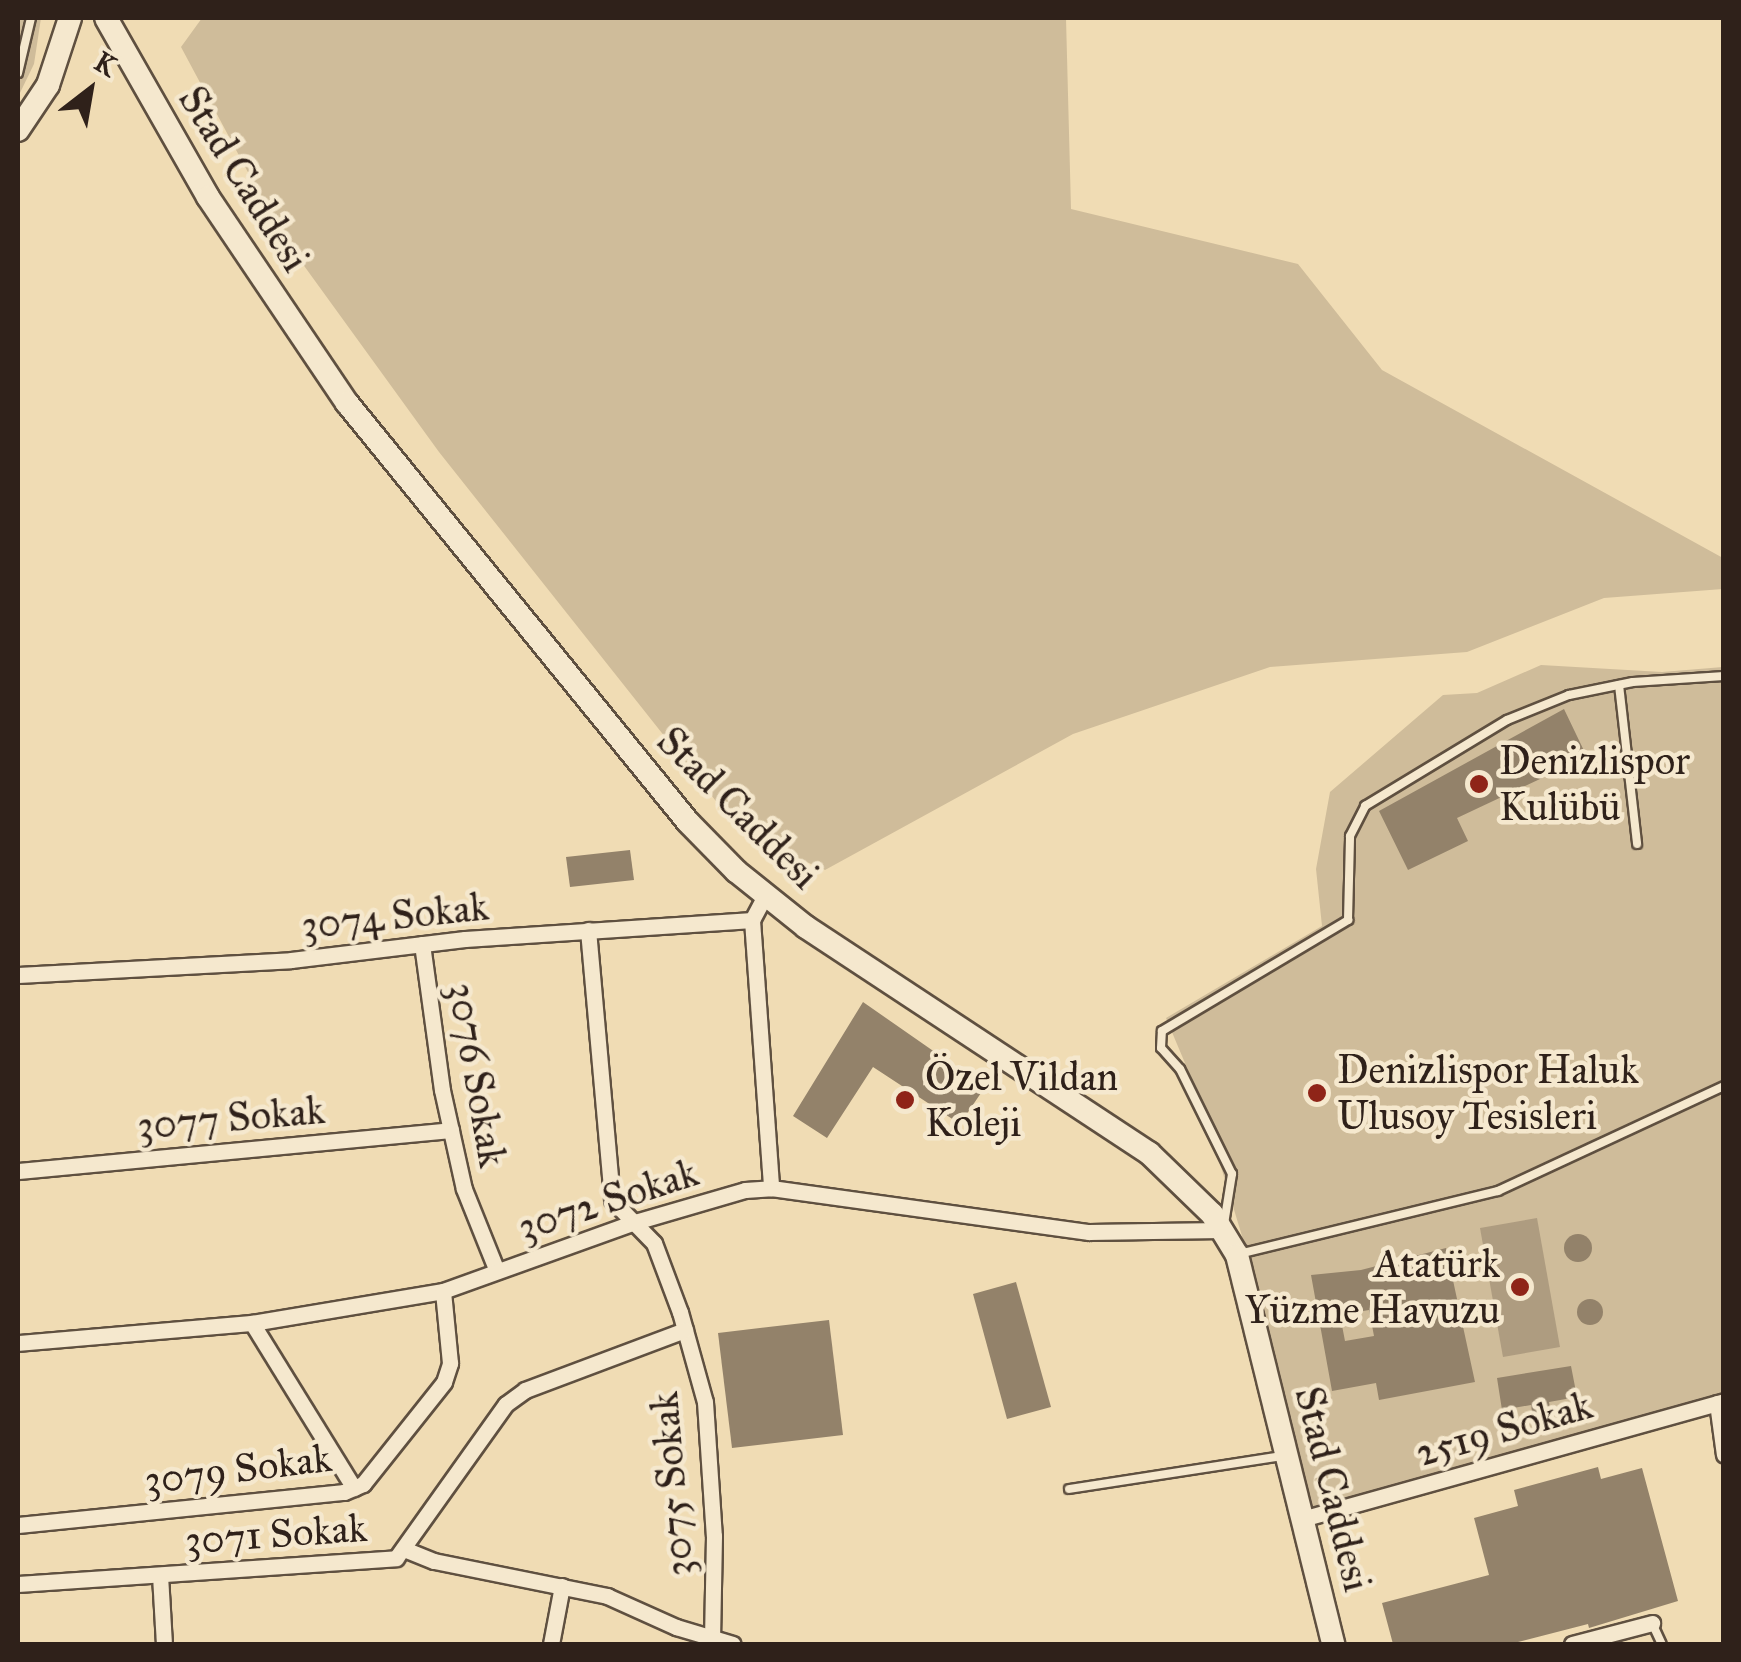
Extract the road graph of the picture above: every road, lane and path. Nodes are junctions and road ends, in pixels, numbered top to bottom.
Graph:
1 (31, 18) edge
2 (70, 18) edge
3 (106, 18) edge
4 (18, 73) edge
5 (18, 130) edge
6 (1724, 676) edge
7 (1620, 685) junction
8 (1638, 844) dead end
9 (765, 896) junction
10 (752, 920) junction
11 (588, 930) junction
12 (422, 944) junction
13 (18, 975) edge
14 (1724, 1086) edge
15 (451, 1130) junction
16 (18, 1172) edge
17 (771, 1188) junction
18 (636, 1222) junction
19 (1223, 1230) junction
20 (1237, 1255) junction
21 (496, 1271) junction
22 (443, 1290) junction
23 (252, 1323) junction
24 (685, 1330) junction
25 (18, 1343) edge
26 (1720, 1402) edge
27 (1723, 1452) edge
28 (1286, 1456) junction
29 (354, 1488) junction
30 (1069, 1488) dead end
31 (1302, 1519) junction
32 (18, 1524) edge
33 (404, 1550) junction
34 (160, 1575) junction
35 (18, 1584) edge
36 (562, 1586) junction
37 (1652, 1623) joint
38 (712, 1638) junction
39 (164, 1644) edge
40 (551, 1644) edge
41 (730, 1644) edge
42 (1333, 1644) edge
43 (1572, 1644) edge
44 (1662, 1644) edge

1 - 4 lane
2 - 5 street
3 - 9 street, Stad Caddesi
6 - 7 lane
7 - 8 lane
7 - 19 lane
9 - 10 street
9 - 19 street, Stad Caddesi
10 - 11 street, 3074 Sokak
10 - 17 street
11 - 12 street, 3074 Sokak
11 - 18 street, 3075 Sokak
12 - 13 street, 3074 Sokak
12 - 15 street, 3076 Sokak
14 - 20 lane
15 - 16 street, 3077 Sokak
15 - 21 street, 3076 Sokak
17 - 18 street, 3072 Sokak
17 - 19 street, 3072 Sokak
18 - 21 street, 3072 Sokak
18 - 24 street, 3075 Sokak
19 - 20 street, Stad Caddesi
20 - 28 street, Stad Caddesi
21 - 22 street, 3072 Sokak
22 - 23 street, 3072 Sokak
22 - 29 street, 3079 Sokak
23 - 25 street, 3072 Sokak
23 - 29 street
24 - 33 street, 3071 Sokak
24 - 38 street, 3075 Sokak
26 - 27 street
26 - 31 street, 2519 Sokak
28 - 30 lane
28 - 31 street, Stad Caddesi
29 - 32 street, 3079 Sokak
31 - 42 street, Stad Caddesi
33 - 34 street, 3071 Sokak
33 - 36 street
34 - 35 street, 3071 Sokak
34 - 39 street
36 - 38 street
36 - 40 street
37 - 43 street
37 - 44 lane
38 - 41 street

